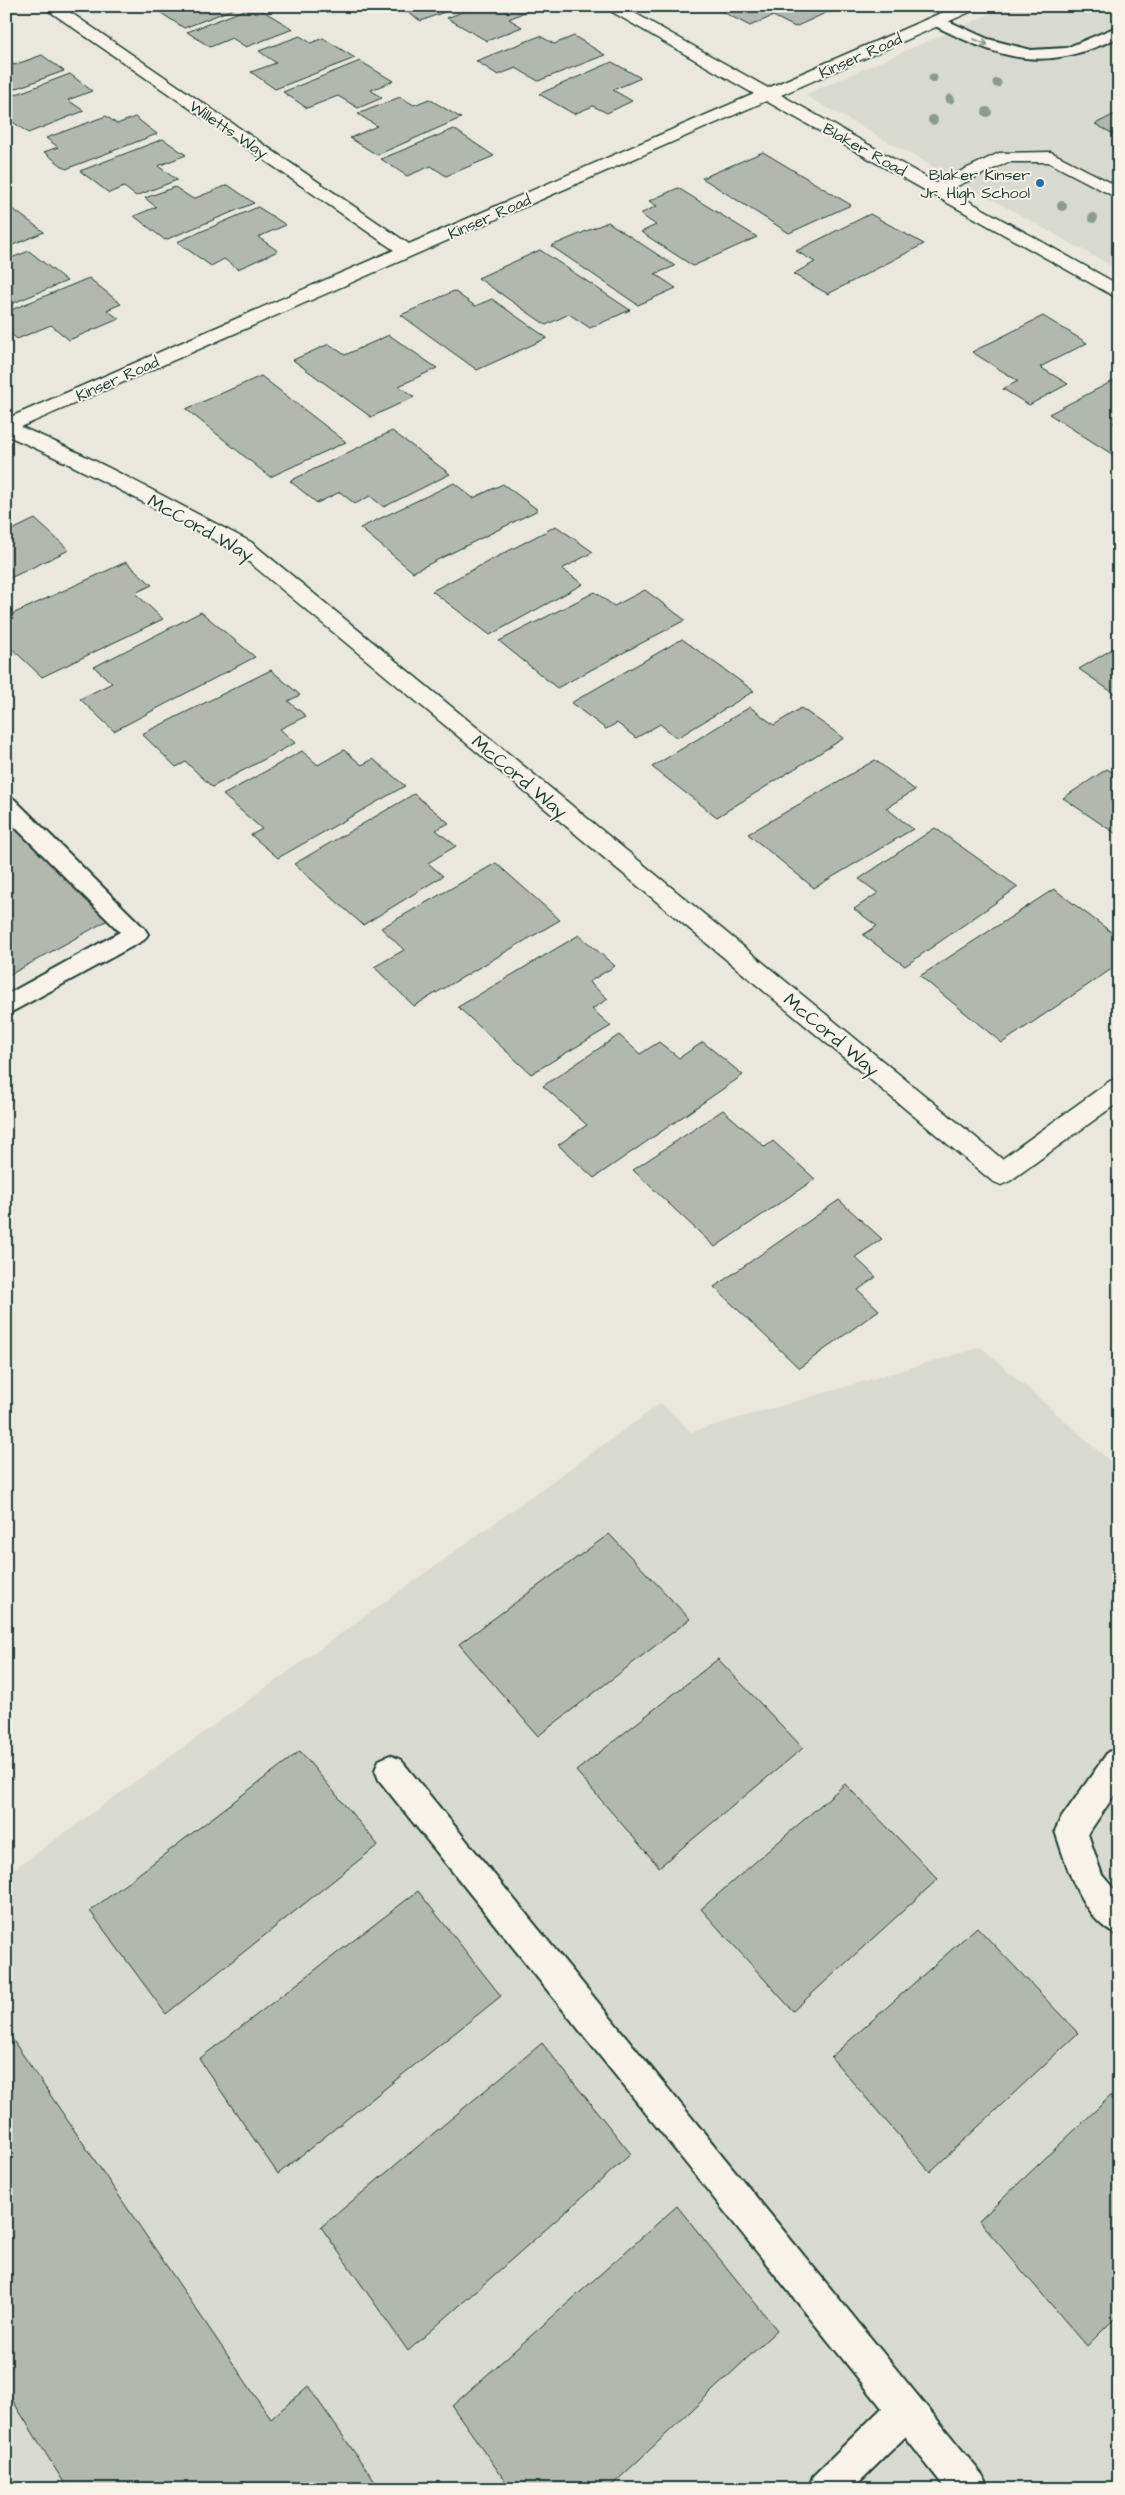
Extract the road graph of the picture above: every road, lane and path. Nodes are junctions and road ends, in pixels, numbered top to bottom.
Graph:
1 (50, 6) edge
2 (610, 6) edge
3 (971, 6) edge
4 (937, 21) junction
5 (1119, 31) edge
6 (768, 94) junction
7 (937, 189) junction
8 (1119, 194) edge
9 (408, 251) junction
10 (1119, 293) edge
11 (6, 427) edge
12 (6, 804) edge
13 (6, 1006) edge
14 (1119, 1088) edge
15 (1119, 1762) edge
16 (390, 1770) dead end
17 (1119, 1920) edge
18 (906, 2410) junction
19 (826, 2489) edge
20 (970, 2489) edge

1 - 9 street, Willetts Way
2 - 6 street, Blaker Road
3 - 4 street, Kinser Road
4 -> 5 lane
4 - 6 street, Kinser Road
6 - 7 street, Blaker Road
6 - 9 street, Kinser Road
7 - 8 street
7 - 10 street, Blaker Road
9 - 11 street, Kinser Road
11 - 14 street, McCord Way
12 - 13 lane
15 - 17 lane
16 - 18 lane
18 - 19 lane
18 - 20 lane

